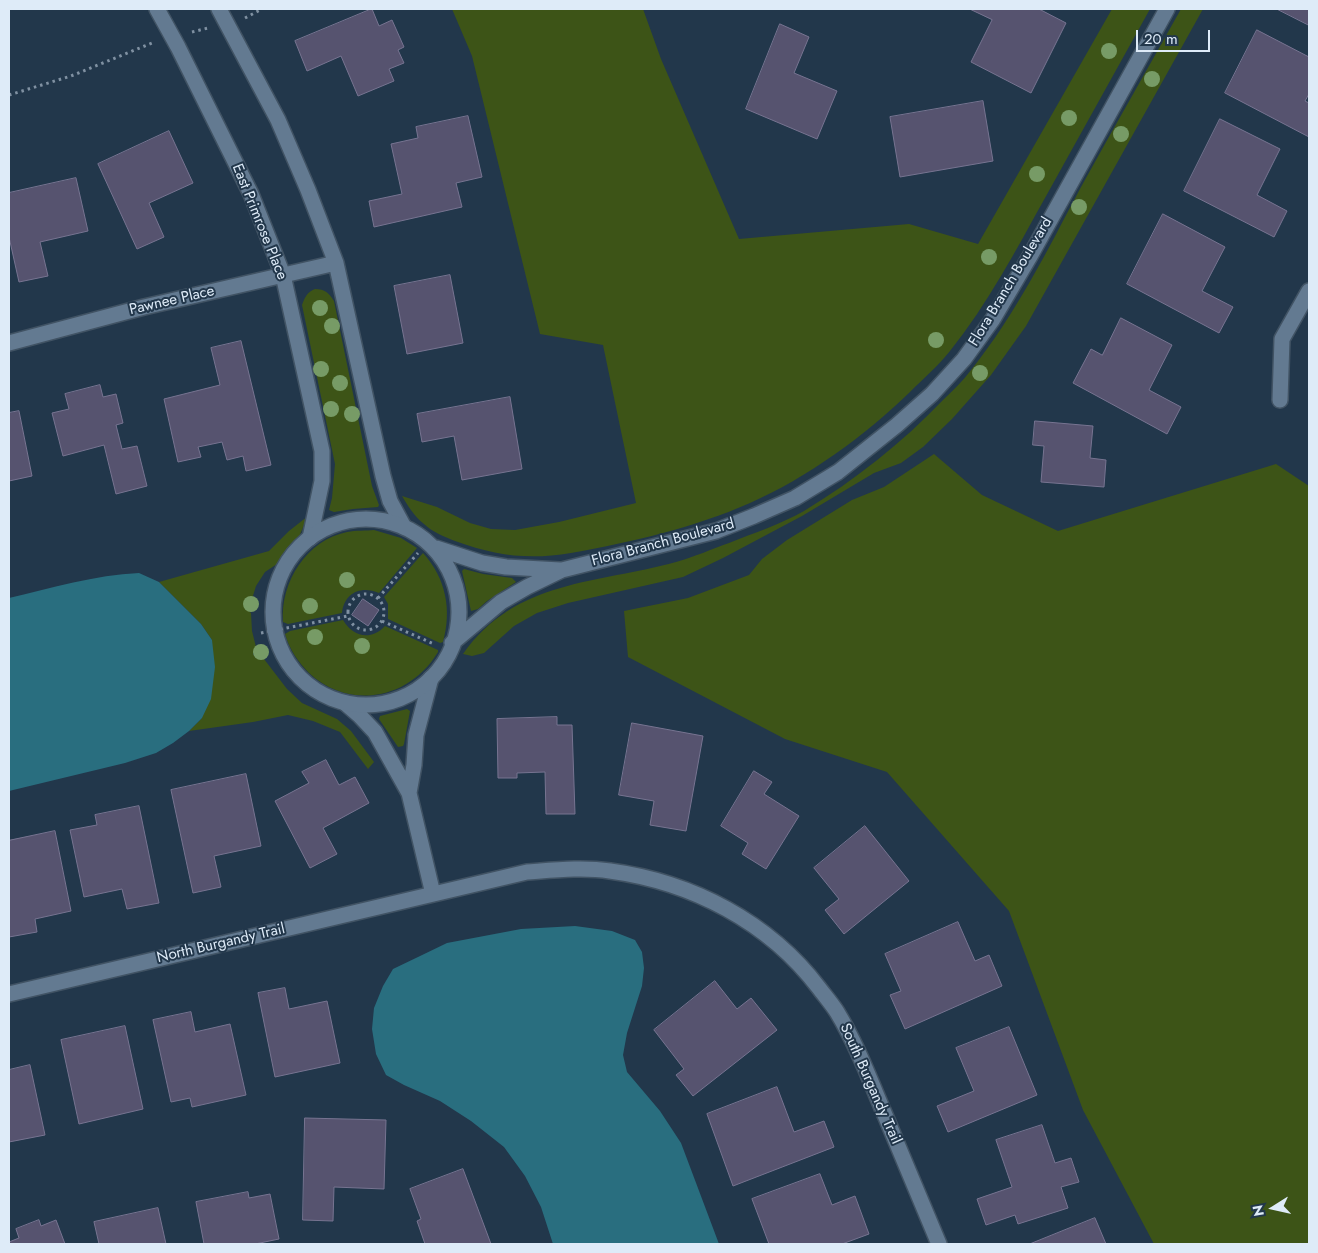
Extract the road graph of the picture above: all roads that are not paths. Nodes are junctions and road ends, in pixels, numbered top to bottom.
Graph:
1 (157, 9) edge
2 (220, 9) edge
3 (1167, 9) edge
4 (336, 264) junction
5 (283, 275) junction
6 (1309, 291) edge
7 (9, 343) edge
8 (1280, 400) dead end
9 (404, 526) junction
10 (310, 538) junction
11 (432, 544) junction
12 (562, 570) junction
13 (446, 645) junction
14 (431, 678) junction
15 (345, 703) junction
16 (409, 793) junction
17 (432, 894) junction
18 (9, 994) edge
19 (939, 1244) edge

1 - 5 street, East Primrose Place
2 - 4 street
3 - 12 street, Flora Branch Boulevard
4 - 5 street, Pawnee Place
4 - 9 street
5 - 7 street, Pawnee Place
5 - 10 street, East Primrose Place
6 - 8 street
9 - 10 street, Flora Branch Boulevard
9 - 11 street, Flora Branch Boulevard
10 - 15 street, Flora Branch Boulevard
11 - 12 street, Flora Branch Boulevard
11 - 13 street, Flora Branch Boulevard
12 - 13 street, Flora Branch Boulevard
13 - 14 street, Flora Branch Boulevard
14 - 15 street, Flora Branch Boulevard
14 - 16 street
15 - 16 street
16 - 17 street
17 - 18 street, North Burgandy Trail
17 - 19 street, South Burgandy Trail

